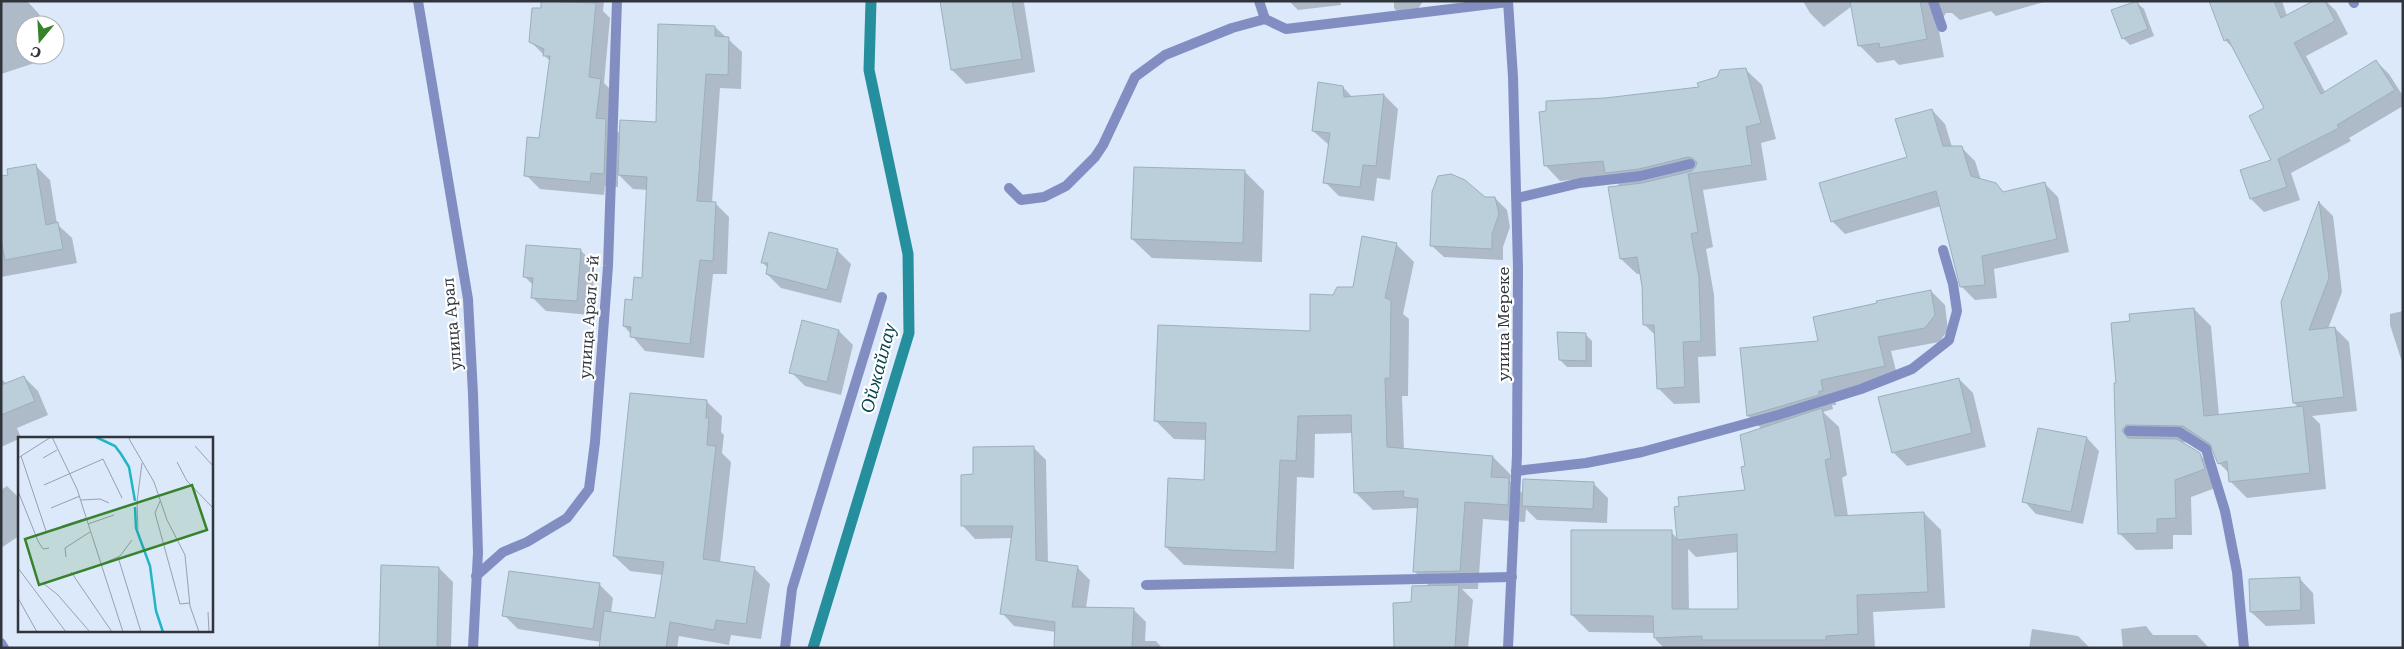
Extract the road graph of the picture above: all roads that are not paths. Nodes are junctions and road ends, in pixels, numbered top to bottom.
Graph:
1 (418, 1) edge
2 (617, 1) edge
3 (1259, 1) edge
4 (1933, 1) edge
5 (1508, 2) edge
6 (1264, 19) junction
7 (1942, 27) dead end
8 (1690, 164) dead end
9 (1009, 188) dead end
10 (1517, 198) junction
11 (1943, 250) dead end
12 (882, 297) dead end
13 (2129, 431) dead end
14 (1516, 470) junction
15 (476, 576) junction
16 (1512, 577) junction
17 (1146, 584) dead end
18 (1, 643) edge
19 (4, 648) edge
20 (473, 648) edge
21 (784, 648) edge
22 (1508, 648) edge
23 (2244, 648) edge

1 - 15 street, улица Арал
2 - 15 street, улица Арал 2-й
3 - 6 street
4 - 7 street
5 - 6 street
5 - 10 street, улица Мереке
6 - 9 street
8 - 10 street
10 - 14 street, улица Мереке
11 - 14 street
12 - 21 street
13 - 23 street
14 - 16 street, улица Мереке
15 - 20 street, улица Арал
16 - 17 street
16 - 22 street, улица Мереке
18 - 19 street

